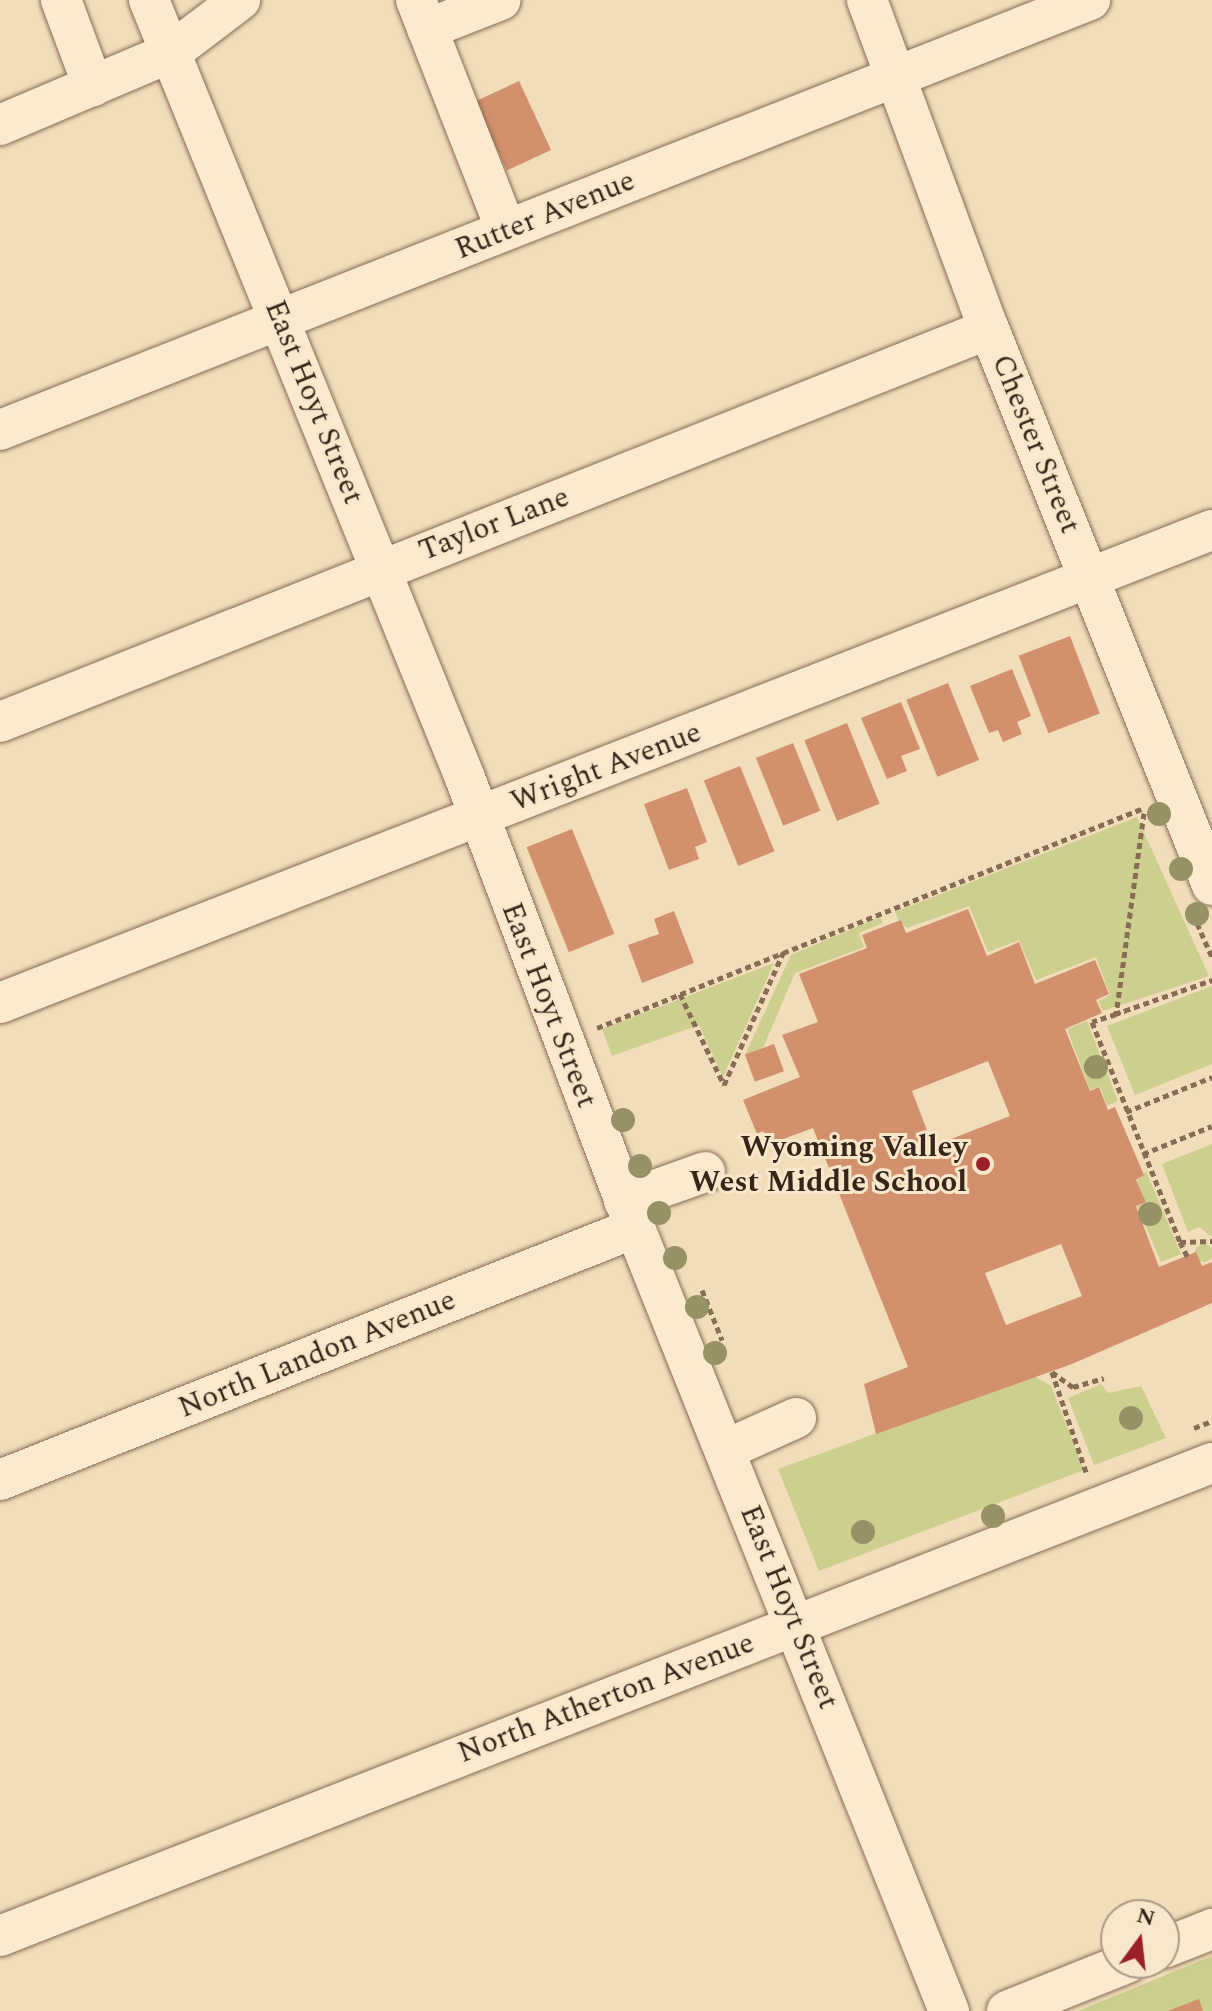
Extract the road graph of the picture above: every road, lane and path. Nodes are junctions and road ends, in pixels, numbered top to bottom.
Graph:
1 (61, 0) edge
2 (149, 0) edge
3 (240, 0) edge
4 (501, 0) edge
5 (867, 0) edge
6 (1090, 0) edge
7 (421, 14) edge
8 (170, 53) junction
9 (897, 76) junction
10 (93, 86) junction
11 (1, 121) edge
12 (506, 230) junction
13 (281, 319) junction
14 (989, 329) junction
15 (0, 430) edge
16 (1212, 530) edge
17 (381, 568) junction
18 (1091, 578) junction
19 (0, 722) edge
20 (477, 817) junction
21 (1212, 885) edge
22 (783, 953) junction
23 (1212, 980) edge
24 (680, 993) junction
25 (0, 1003) edge
26 (1125, 1011) junction
27 (1116, 1014) junction
28 (1104, 1018) junction
29 (597, 1027) dead end
30 (1212, 1077) edge
31 (1126, 1112) junction
32 (1212, 1126) edge
33 (1143, 1154) junction
34 (705, 1172) dead end
35 (630, 1214) junction
36 (1212, 1241) edge
37 (1180, 1242) junction
38 (1187, 1256) dead end
39 (1104, 1378) dead end
40 (796, 1418) dead end
41 (725, 1450) junction
42 (1212, 1463) edge
43 (1086, 1472) dead end
44 (0, 1480) edge
45 (796, 1623) junction
46 (1212, 1929) edge
47 (0, 1936) edge
48 (1180, 1942) edge
49 (1100, 1974) edge
50 (949, 2011) edge
51 (1007, 2011) edge

1 - 10 street
2 - 8 street, East Hoyt Street
3 - 8 street
4 - 7 street
5 - 9 street, Chester Street
6 - 9 street, Rutter Avenue
7 - 12 street
8 - 10 street
8 - 13 street, East Hoyt Street
9 - 12 street, Rutter Avenue
9 - 14 street, Chester Street
10 - 11 street
12 - 13 street, Rutter Avenue
13 - 15 street, Rutter Avenue
13 - 17 street, East Hoyt Street
14 - 17 street, Taylor Lane
14 - 18 street, Chester Street
16 - 18 street, Wright Avenue
17 - 19 street, Taylor Lane
17 - 20 street, East Hoyt Street
18 - 20 street, Wright Avenue
18 - 21 street, Chester Street
20 - 25 street, Wright Avenue
20 - 35 street, East Hoyt Street
22 - 24 path
22 - 24 path
22 - 27 path
23 - 26 path
24 - 29 path
26 - 27 path
26 - 28 path
27 - 28 path
28 - 31 path
30 - 31 path
31 - 33 path
32 - 33 path
33 - 37 path
34 - 35 street, North Landon Avenue
35 - 41 street, East Hoyt Street
35 - 44 street, North Landon Avenue
36 - 37 path
37 - 38 path
39 - 43 path
40 - 41 street
41 - 45 street, East Hoyt Street
42 - 45 street, North Atherton Avenue
45 - 47 street, North Atherton Avenue
45 - 50 street, East Hoyt Street
46 - 48 street
49 - 51 street

